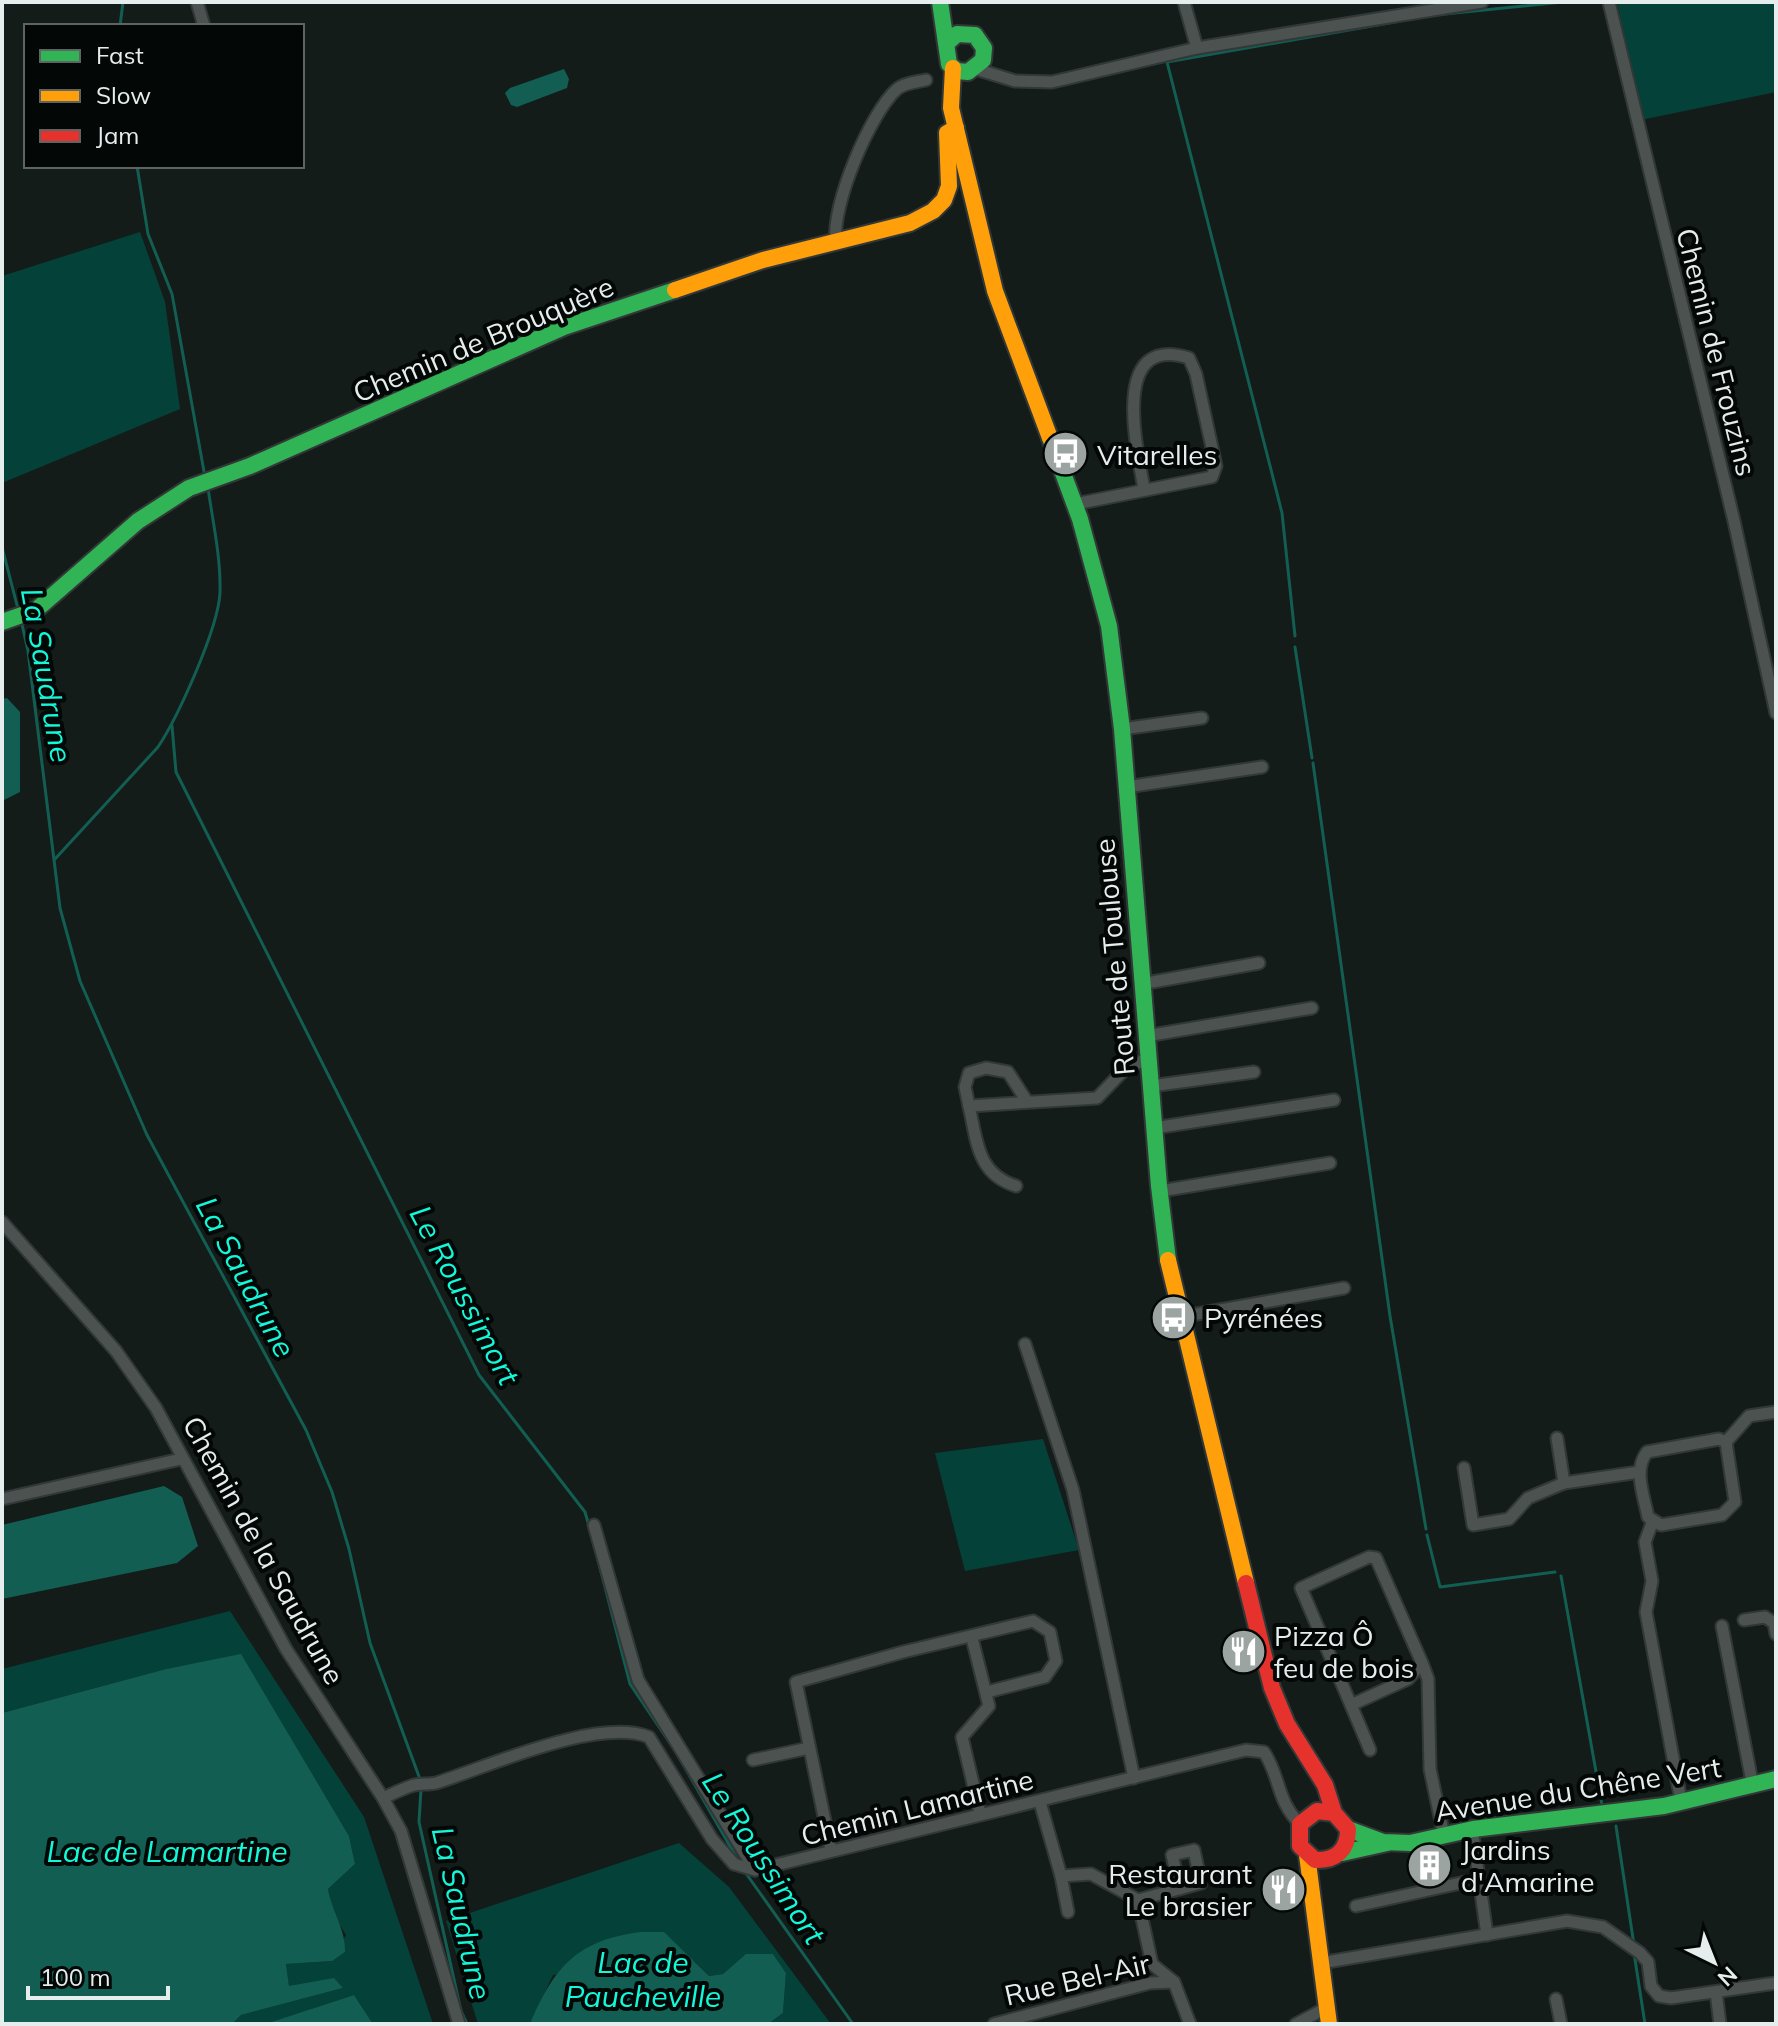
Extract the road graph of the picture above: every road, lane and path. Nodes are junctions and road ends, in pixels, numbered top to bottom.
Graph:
1 (197, 2) edge
2 (942, 2) edge
3 (1184, 2) edge
4 (1482, 2) edge
5 (1609, 2) edge
6 (1381, 10) edge
7 (203, 24) edge
8 (964, 32) junction
9 (947, 43) junction
10 (1197, 48) junction
11 (970, 66) junction
12 (926, 80) dead end
13 (956, 128) junction
14 (836, 242) junction
15 (1144, 489) junction
16 (1075, 504) junction
17 (2, 622) edge
18 (1776, 713) edge
19 (1202, 718) dead end
20 (1122, 729) junction
21 (1262, 767) dead end
22 (1126, 787) junction
23 (1259, 963) dead end
24 (1141, 984) junction
25 (1312, 1008) dead end
26 (1146, 1036) junction
27 (1148, 1059) junction
28 (1254, 1072) dead end
29 (1151, 1086) junction
30 (1026, 1100) junction
31 (1334, 1100) dead end
32 (969, 1106) junction
33 (1154, 1128) junction
34 (1330, 1163) dead end
35 (1016, 1186) dead end
36 (1160, 1191) junction
37 (2, 1222) edge
38 (1344, 1288) dead end
39 (1180, 1317) junction
40 (1025, 1344) dead end
41 (1776, 1412) edge
42 (1557, 1438) dead end
43 (1726, 1442) junction
44 (181, 1459) junction
45 (1464, 1468) dead end
46 (1639, 1472) junction
47 (1564, 1483) junction
48 (2, 1499) edge
49 (1652, 1523) junction
50 (594, 1525) dead end
51 (1744, 1620) dead end
52 (1722, 1626) dead end
53 (1776, 1634) edge
54 (972, 1638) junction
55 (1422, 1663) junction
56 (1408, 1679) junction
57 (1429, 1691) junction
58 (987, 1692) junction
59 (1351, 1705) junction
60 (809, 1748) junction
61 (1370, 1750) dead end
62 (753, 1760) dead end
63 (1134, 1778) junction
64 (1776, 1779) edge
65 (1753, 1787) junction
66 (383, 1798) junction
67 (1681, 1801) junction
68 (1040, 1802) junction
69 (1326, 1812) junction
70 (980, 1813) junction
71 (1300, 1824) junction
72 (1348, 1829) junction
73 (1472, 1829) junction
74 (1444, 1836) junction
75 (1387, 1843) junction
76 (831, 1850) junction
77 (1342, 1853) junction
78 (1307, 1855) junction
79 (1324, 1861) junction
80 (755, 1870) junction
81 (1061, 1876) junction
82 (1479, 1879) junction
83 (1180, 1889) dead end
84 (1313, 1894) junction
85 (1138, 1900) junction
86 (1356, 1906) dead end
87 (1068, 1912) dead end
88 (1487, 1935) junction
89 (1321, 1963) junction
90 (1174, 1982) junction
91 (1776, 1983) edge
92 (1716, 1992) junction
93 (1556, 1999) dead end
94 (1328, 2016) edge
95 (1304, 2023) edge
96 (459, 2024) edge
97 (994, 2024) edge
98 (1190, 2024) edge
99 (1561, 2024) edge
100 (1720, 2024) edge

1 - 7 street
2 - 8 main road
2 - 9 main road
3 - 10 street
4 - 6 street
5 - 18 street, Chemin de Frouzins
6 - 10 street
8 - 9 main road
8 - 11 main road
9 - 11 main road, Route de Toulouse
10 - 11 street
11 - 13 main road, Route de Toulouse
12 - 14 street
13 - 14 main road, Chemin de Brouquère
13 - 16 main road, Route de Toulouse
14 - 17 main road, Chemin de Brouquère
15 - 15 street
15 - 16 street
16 - 20 main road, Route de Toulouse
19 - 20 street
20 - 22 main road, Route de Toulouse
21 - 22 street
22 - 24 main road, Route de Toulouse
23 - 24 street
24 - 26 main road, Route de Toulouse
25 - 26 street
26 - 27 main road, Route de Toulouse
27 - 29 main road, Route de Toulouse
27 - 30 street
28 - 29 street
29 - 33 main road, Route de Toulouse
30 - 32 street
30 - 32 street
31 - 33 street
32 - 35 street
33 - 36 main road, Route de Toulouse
34 - 36 street
36 - 39 main road, Route de Toulouse
37 - 44 street, Chemin de la Saudrune
38 - 39 street
39 - 69 main road, Route de Toulouse
40 - 63 street
41 - 43 street
42 - 47 street
43 - 46 street
43 - 49 street
44 - 48 street
44 - 66 street, Chemin de la Saudrune
45 - 47 street
46 - 47 street
46 - 49 street
49 - 67 street
50 - 80 street
51 - 53 street
52 - 65 street
54 - 58 street
54 - 58 street
54 - 60 street
55 - 56 street
55 - 57 street
55 - 59 street
56 - 57 street
56 - 59 street
57 - 74 street
58 - 70 street
59 - 61 street
60 - 62 street
60 - 76 street
63 - 68 street, Chemin Lamartine
63 - 71 street, Chemin Lamartine
64 - 65 main road, Avenue du Chêne Vert
65 - 67 main road, Avenue du Chêne Vert
66 - 80 street
66 - 96 street, Chemin de la Saudrune
67 - 73 main road, Avenue du Chêne Vert
68 - 70 street, Chemin Lamartine
68 - 81 street
69 - 71 main road
69 - 72 main road
70 - 76 street, Chemin Lamartine
71 - 78 main road
72 - 75 main road, Avenue du Chêne Vert
72 - 77 main road
73 - 74 main road, Avenue du Chêne Vert
73 - 82 street
74 - 75 main road, Avenue du Chêne Vert
75 - 77 main road, Avenue du Chêne Vert
76 - 80 street, Chemin Lamartine
77 - 79 main road
78 - 79 main road
78 - 84 main road
79 - 84 main road
81 - 85 street
81 - 87 street
82 - 86 street
82 - 88 street
83 - 85 street
84 - 89 main road
85 - 90 street
88 - 89 street
88 - 92 street
89 - 94 main road
90 - 97 street, Rue Bel-Air
90 - 98 street, Rue Bel-Air
91 - 92 street
92 - 100 street
93 - 99 street
94 - 95 street

